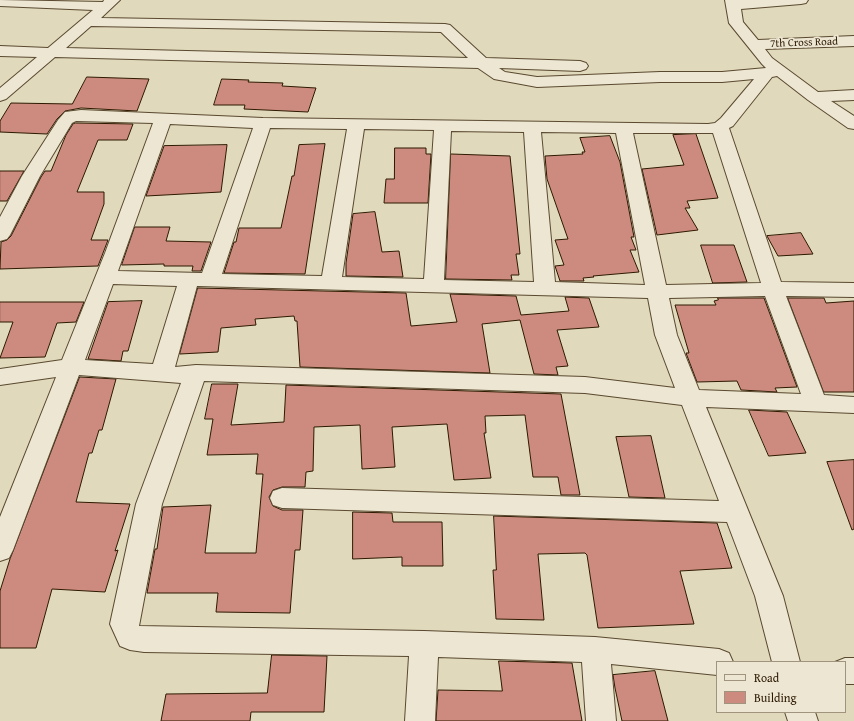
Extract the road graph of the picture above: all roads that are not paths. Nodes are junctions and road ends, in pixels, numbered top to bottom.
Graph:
1 (801, 0) edge
2 (0, 2) edge
3 (733, 2) edge
4 (110, 3) edge
5 (88, 22) junction
6 (854, 41) edge
7 (754, 45) junction
8 (0, 51) edge
9 (52, 52) junction
10 (482, 63) junction
11 (771, 68) junction
12 (854, 95) edge
13 (0, 96) edge
14 (814, 97) junction
15 (163, 120) junction
16 (263, 123) junction
17 (356, 124) junction
18 (854, 124) edge
19 (443, 125) junction
20 (532, 126) junction
21 (624, 127) junction
22 (720, 127) junction
23 (0, 235) edge
24 (106, 277) junction
25 (200, 279) junction
26 (331, 283) junction
27 (434, 286) junction
28 (545, 288) junction
29 (773, 289) junction
30 (854, 290) edge
31 (658, 292) junction
32 (71, 367) junction
33 (166, 373) junction
34 (196, 374) junction
35 (0, 377) edge
36 (692, 398) junction
37 (816, 404) junction
38 (854, 405) edge
39 (282, 498) dead end
40 (736, 512) junction
41 (0, 550) edge
42 (424, 644) junction
43 (594, 650) junction
44 (786, 661) edge
45 (716, 662) edge
46 (420, 721) edge
47 (601, 721) edge

1 - 3 street
2 - 4 street
3 - 7 street
4 - 5 street
5 - 9 street
5 - 10 street
6 - 7 street, 7th Cross Road
7 - 11 street
8 - 9 street
9 - 10 street
9 - 13 street
10 - 11 street
11 - 14 street
11 - 22 street
12 - 14 street
14 - 18 street
15 - 16 street
15 - 23 street
15 - 24 street
16 - 17 street
16 - 25 street
17 - 19 street
17 - 26 street
19 - 20 street
19 - 27 street
20 - 21 street
20 - 28 street
21 - 22 street
21 - 31 street
22 - 29 street
24 - 25 street
24 - 32 street
25 - 26 street
25 - 33 street
26 - 27 street
27 - 28 street
28 - 31 street
29 - 30 street
29 - 31 street
29 - 37 street
31 - 36 street
32 - 33 street
32 - 35 street
32 - 41 street
33 - 34 street
34 - 36 street
34 - 42 street
36 - 37 street
36 - 40 street
37 - 38 street
39 - 40 street
40 - 44 street
42 - 43 street
42 - 46 street
43 - 45 street
43 - 47 street

